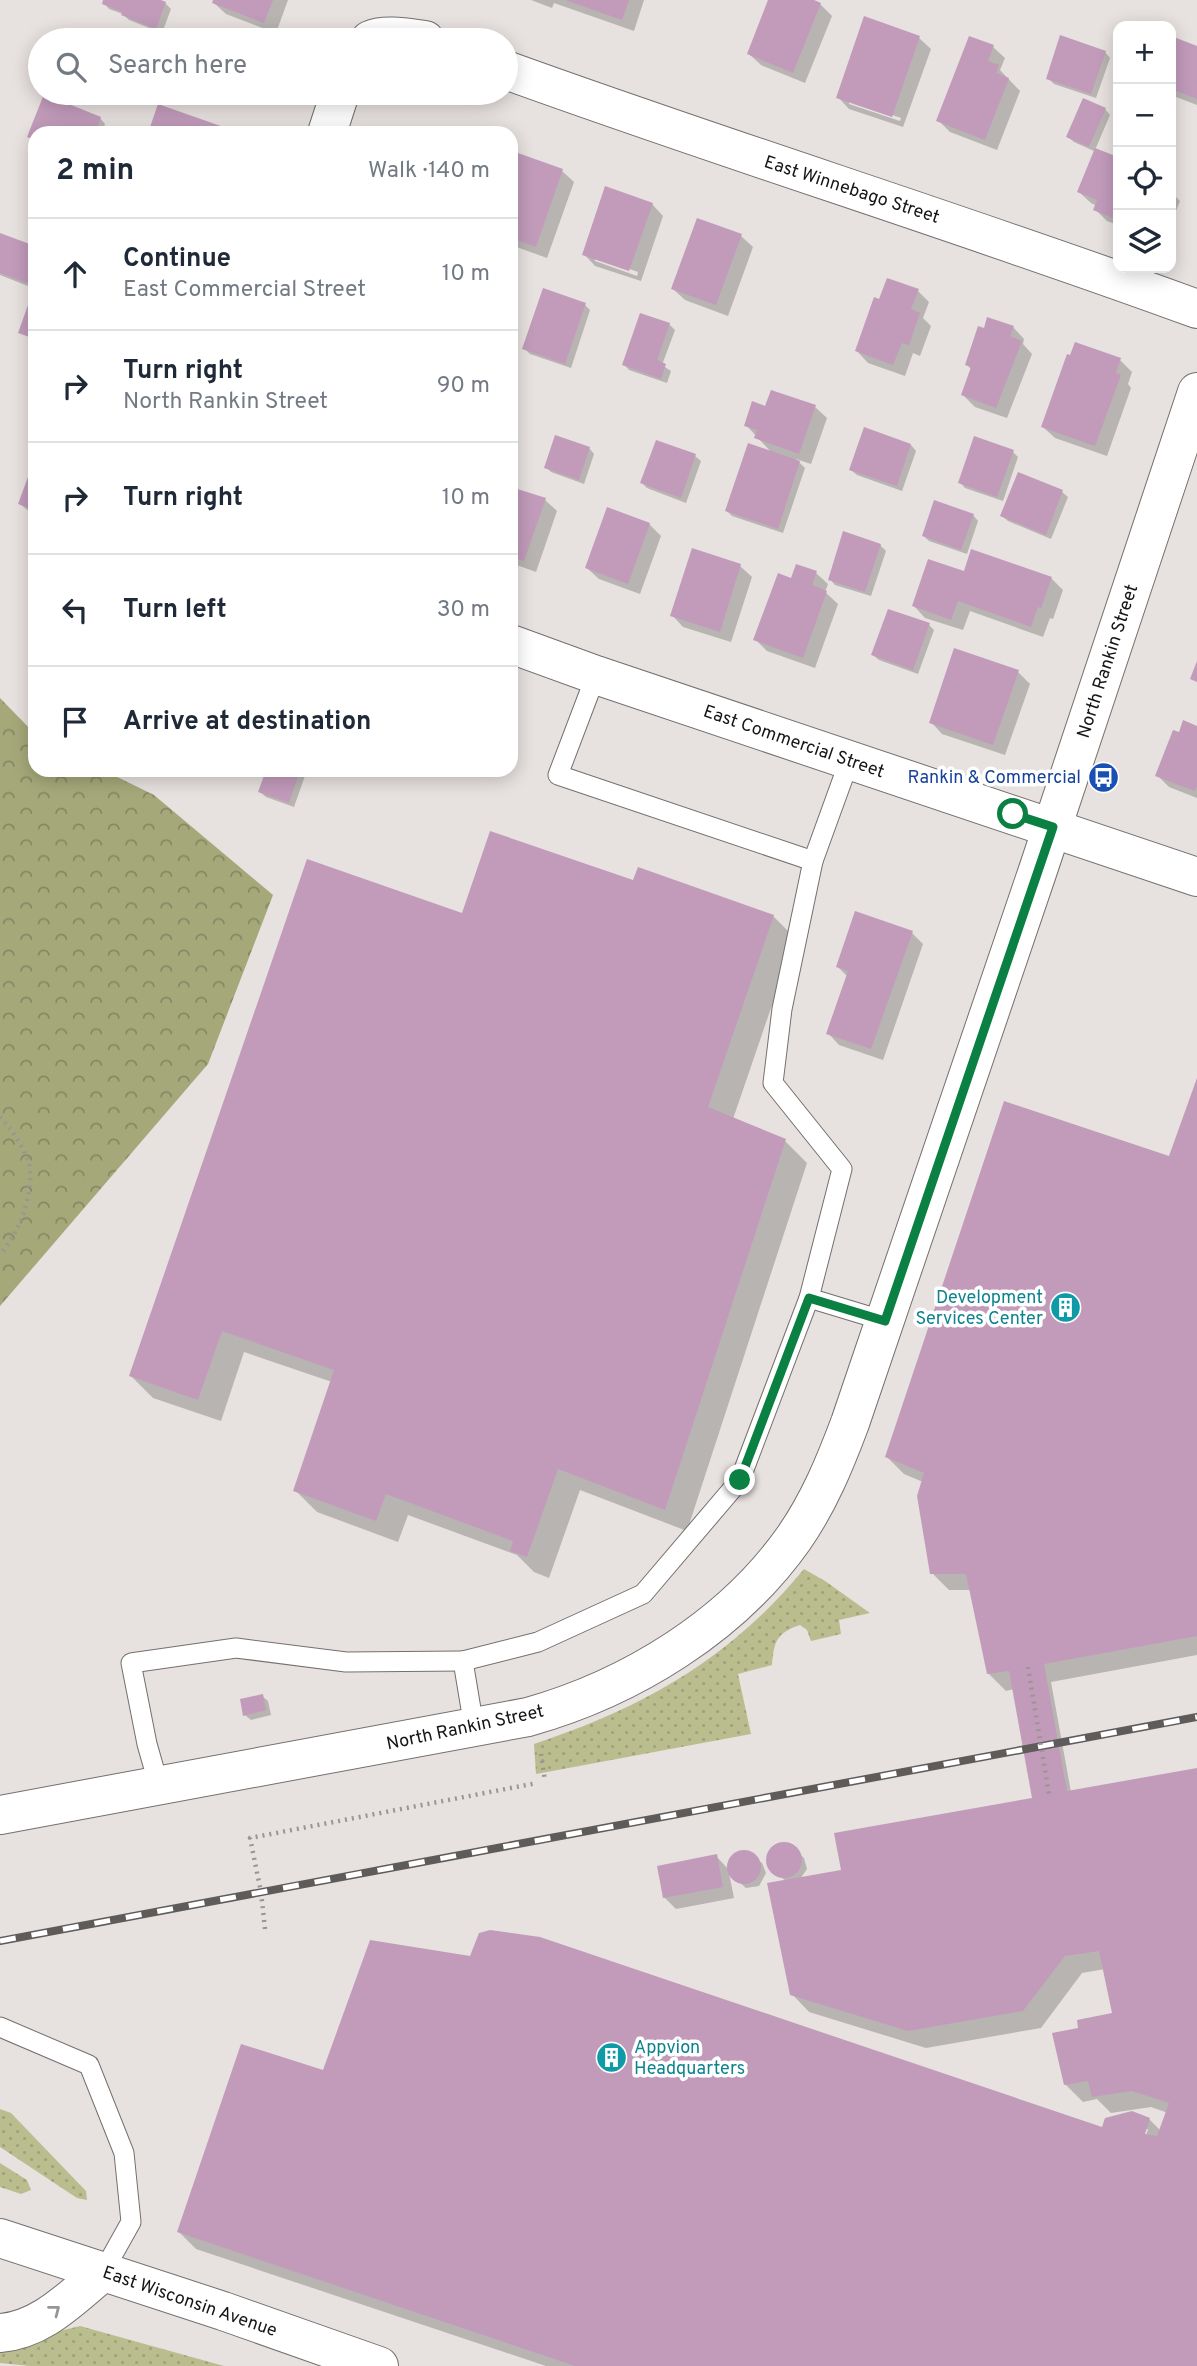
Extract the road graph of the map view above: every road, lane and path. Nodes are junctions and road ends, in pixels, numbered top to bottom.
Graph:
1 (518, 74) edge
2 (336, 105) edge
3 (329, 126) edge
4 (1197, 309) edge
5 (1197, 392) edge
6 (518, 647) edge
7 (596, 675) junction
8 (850, 759) junction
9 (1053, 827) junction
10 (813, 861) junction
11 (1197, 877) edge
12 (0, 1117) edge
13 (0, 1255) edge
14 (809, 1298) junction
15 (885, 1321) junction
16 (463, 1661) junction
17 (1028, 1667) dead end
18 (474, 1727) junction
19 (539, 1745) dead end
20 (545, 1781) dead end
21 (537, 1783) dead end
22 (159, 1786) junction
23 (1049, 1794) dead end
24 (0, 1815) edge
25 (265, 1929) dead end
26 (0, 2027) edge
27 (0, 2238) edge
28 (103, 2272) junction
29 (0, 2333) edge
30 (379, 2366) edge

1 - 4 street, East Winnebago Street
2 - 3 street
5 - 9 street, North Rankin Street
6 - 7 street, East Commercial Street
7 - 8 street, East Commercial Street
7 - 10 lane
8 - 9 street, East Commercial Street
8 - 10 lane
9 - 11 street, East Commercial Street
9 - 15 street, North Rankin Street
10 - 14 lane
12 - 13 path
14 - 15 lane
14 - 16 lane
15 - 18 street, North Rankin Street
16 - 18 lane
16 - 22 lane
17 - 23 path, bridge
18 - 22 street, North Rankin Street
19 - 20 path
21 - 25 path
22 - 24 street, North Rankin Street
26 - 28 lane
27 - 28 street, East Wisconsin Avenue
29 -> 28 street
28 - 30 street, East Wisconsin Avenue

